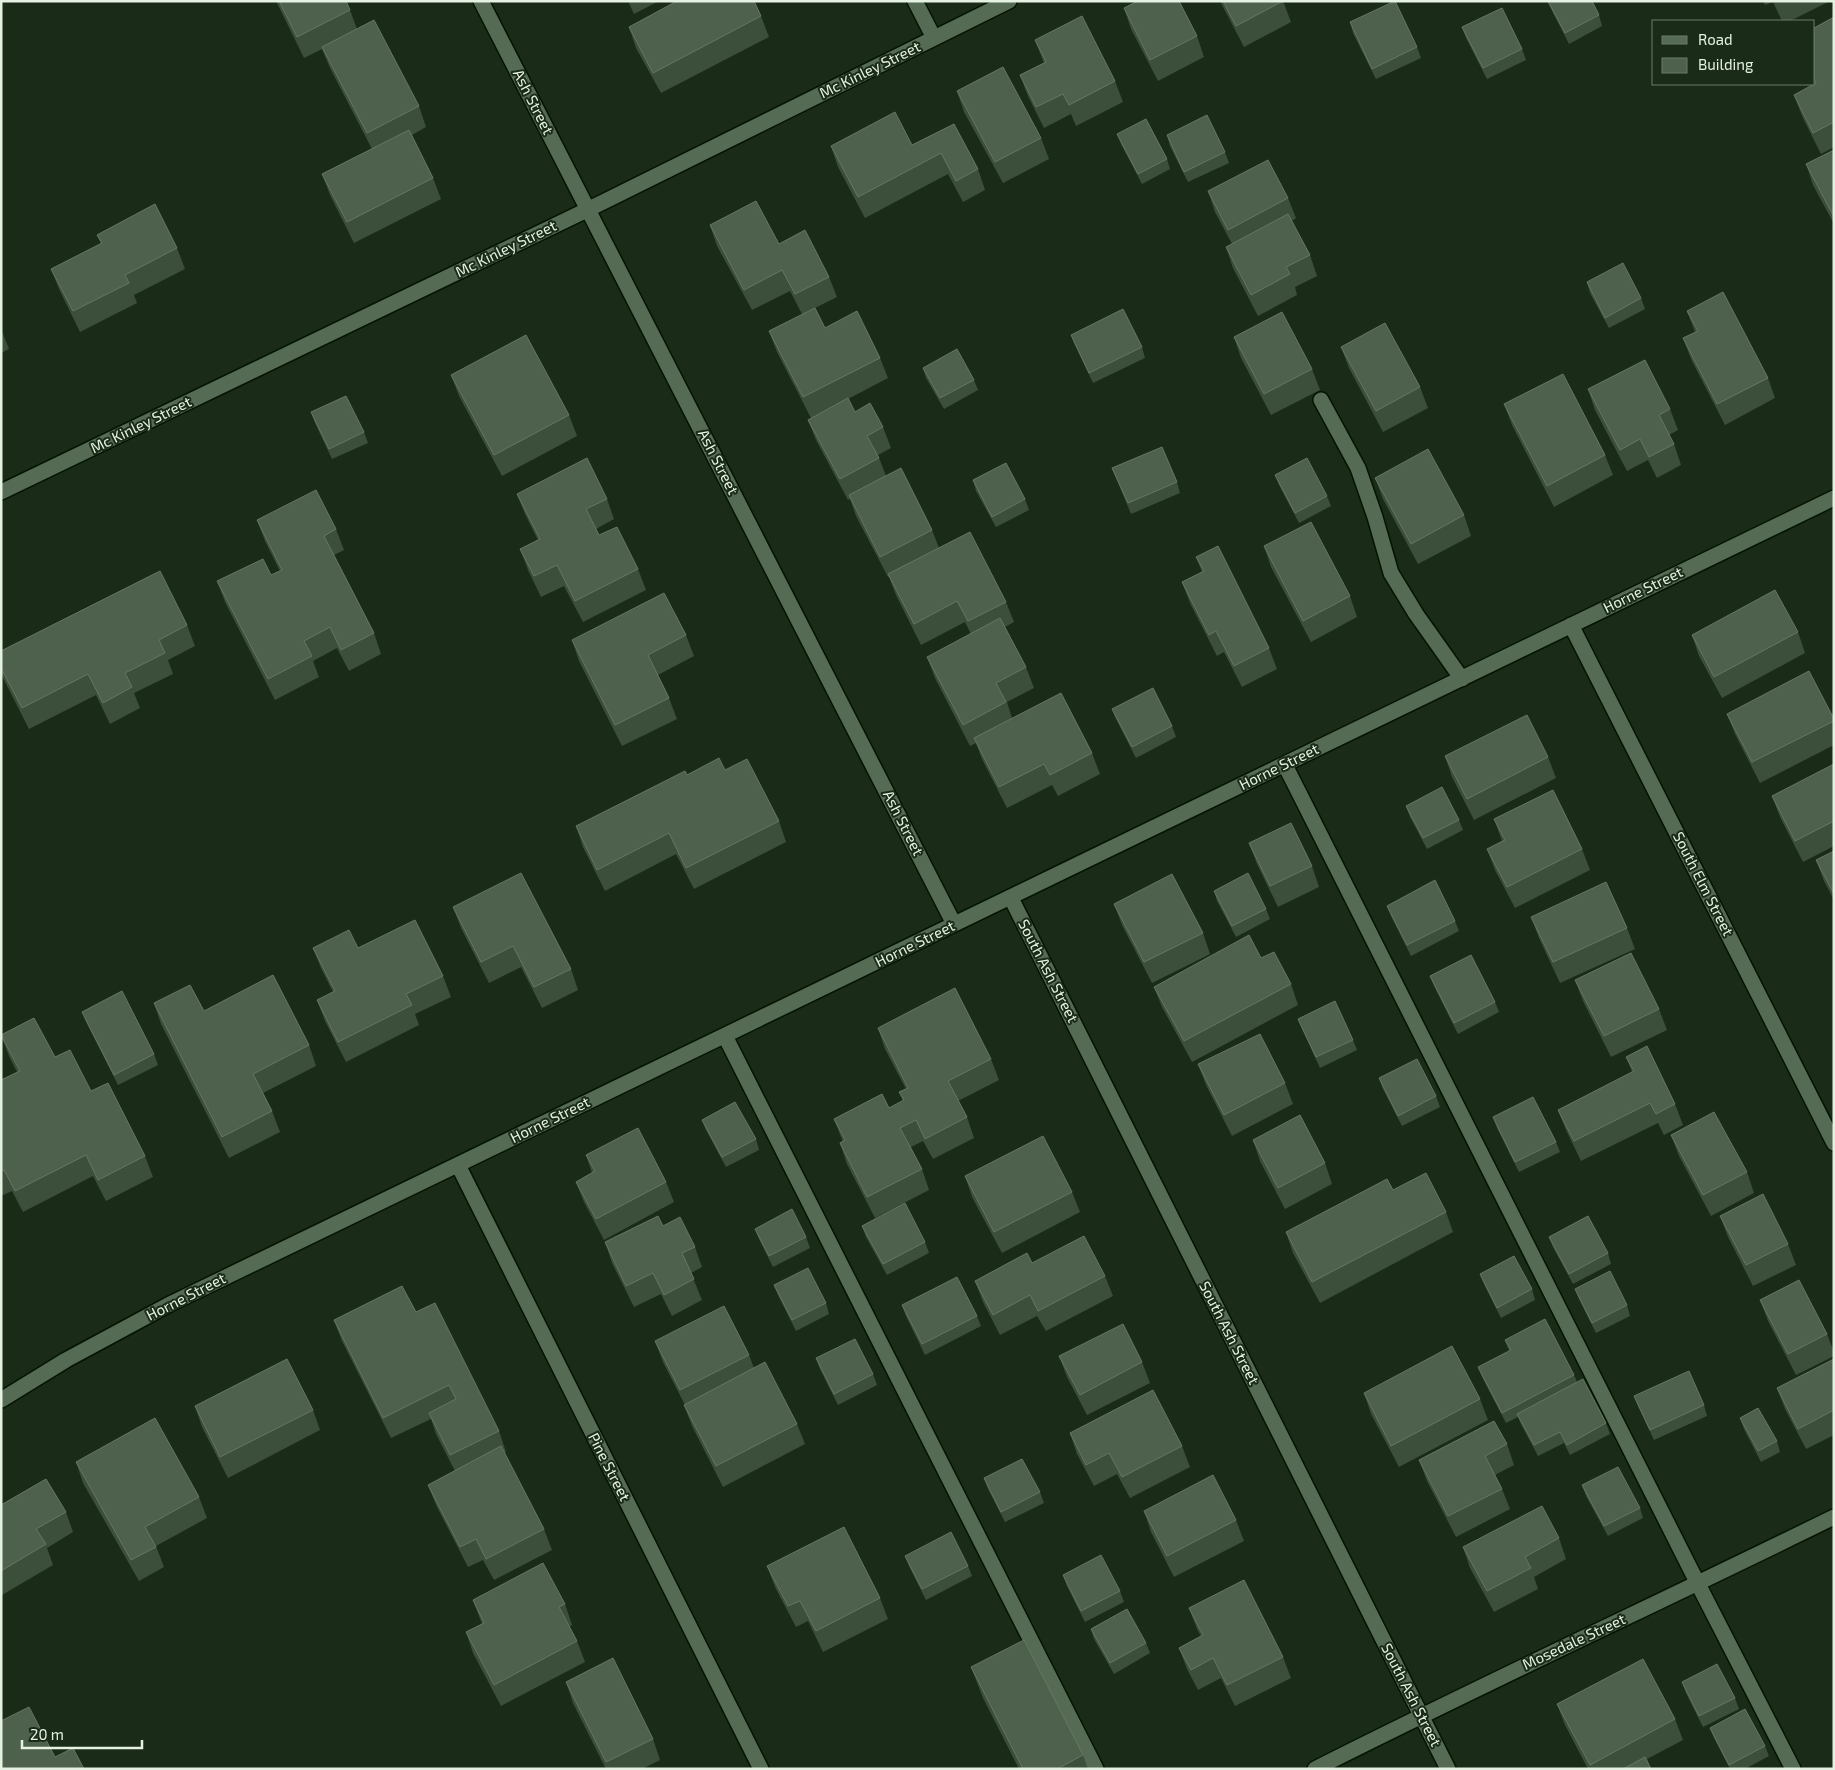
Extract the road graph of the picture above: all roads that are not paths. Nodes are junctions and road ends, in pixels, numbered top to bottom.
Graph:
1 (481, 1) edge
2 (915, 1) edge
3 (1009, 1) edge
4 (934, 38) junction
5 (589, 209) junction
6 (1322, 400) dead end
7 (1, 492) edge
8 (1834, 498) edge
9 (1571, 625) junction
10 (1462, 678) junction
11 (1285, 764) junction
12 (1011, 898) junction
13 (954, 924) junction
14 (725, 1036) junction
15 (1834, 1143) edge
16 (458, 1165) junction
17 (1, 1400) edge
18 (1834, 1517) edge
19 (1698, 1584) junction
20 (1421, 1715) junction
21 (761, 1769) edge
22 (1096, 1769) edge
23 (1315, 1769) edge
24 (1448, 1769) edge
25 (1793, 1769) edge

1 - 5 street, Ash Street
2 - 4 street
3 - 4 street, Mc Kinley Street
4 - 5 street, Mc Kinley Street
5 - 7 street, Mc Kinley Street
5 - 13 street, Ash Street
6 - 10 street
8 - 9 street, Horne Street
9 - 10 street, Horne Street
9 - 15 street, South Elm Street
10 - 11 street, Horne Street
11 - 12 street, Horne Street
11 - 19 street
12 - 13 street, Horne Street
12 - 20 street, South Ash Street
13 - 14 street, Horne Street
14 - 16 street, Horne Street
14 - 22 street
16 - 17 street, Horne Street
16 - 21 street, Pine Street
18 - 19 street, Mosedale Street
19 - 20 street, Mosedale Street
19 - 25 street
20 - 23 street, Mosedale Street
20 - 24 street, South Ash Street

